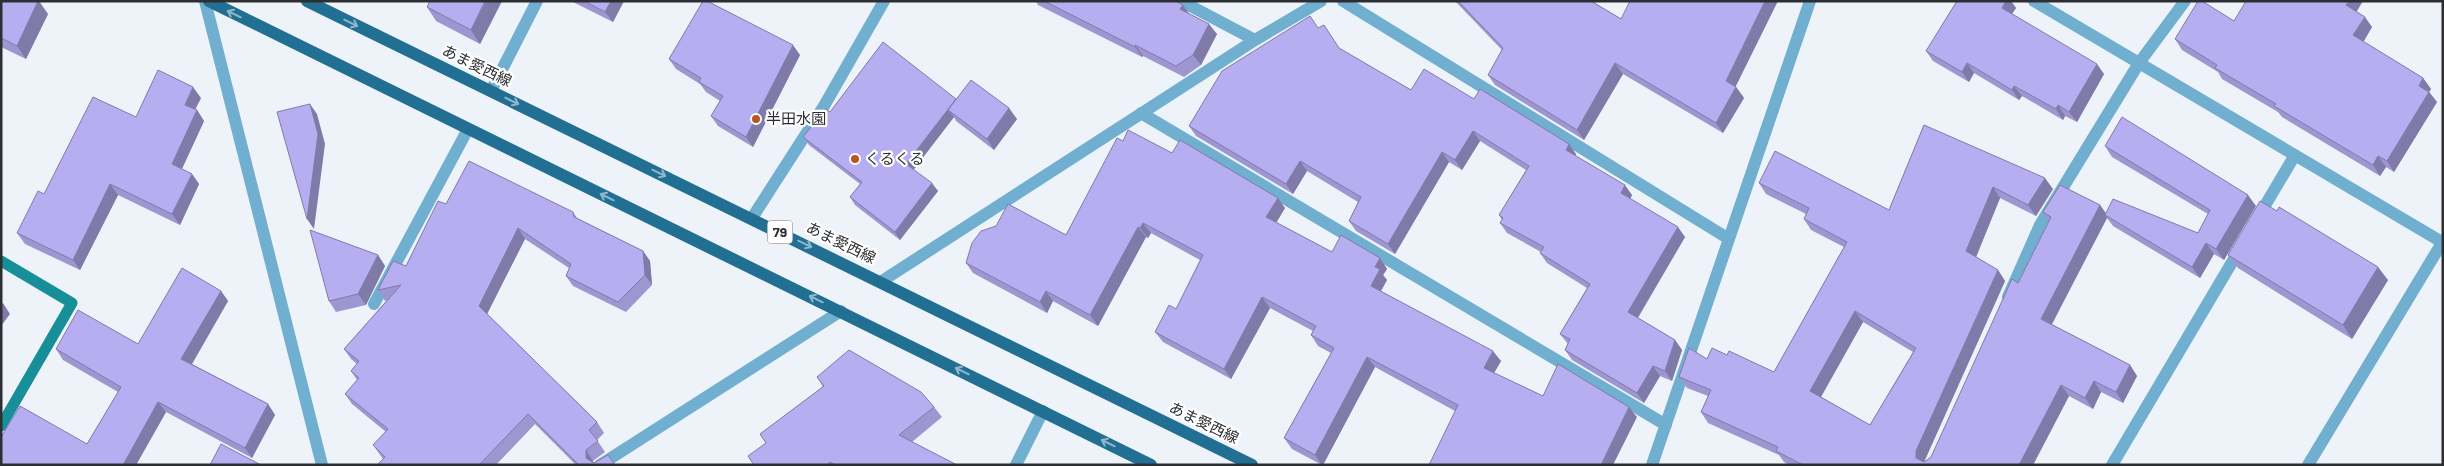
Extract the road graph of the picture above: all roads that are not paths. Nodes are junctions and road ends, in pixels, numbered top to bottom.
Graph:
1 (205, 1) edge
2 (209, 1) edge
3 (307, 1) edge
4 (537, 1) edge
5 (884, 1) edge
6 (1182, 1) edge
7 (1321, 1) edge
8 (1343, 1) edge
9 (1810, 1) edge
10 (2034, 1) edge
11 (2184, 1) edge
12 (1255, 40) junction
13 (2139, 63) junction
14 (491, 91) junction
15 (1141, 113) junction
16 (468, 129) junction
17 (2295, 155) junction
18 (752, 218) junction
19 (1729, 239) junction
20 (2442, 242) edge
21 (882, 281) junction
22 (374, 304) dead end
23 (2004, 305) edge
24 (840, 311) junction
25 (1043, 411) junction
26 (1666, 425) junction
27 (322, 465) edge
28 (600, 465) edge
29 (1016, 465) edge
30 (1151, 465) edge
31 (1252, 465) edge
32 (1652, 465) edge
33 (2112, 465) edge
34 (2308, 465) edge

1 - 27 street
16 -> 2 main road
3 -> 14 main road, あま愛西線 / 79
4 - 14 street
5 - 18 street
6 - 12 street
7 - 12 street
8 - 19 street
9 - 19 street
10 - 13 street
11 - 13 street
12 - 15 street
13 - 17 street
13 - 23 street
14 -> 18 main road, あま愛西線 / 79
15 - 21 street
15 - 26 street
16 - 22 street
24 -> 16 main road
17 - 20 street
17 - 33 street
18 -> 21 main road, あま愛西線 / 79
19 - 26 street
20 - 34 street
21 - 31 main road, あま愛西線 / 79
25 -> 24 main road
24 - 28 street
25 - 29 street
30 -> 25 main road
26 - 32 street

